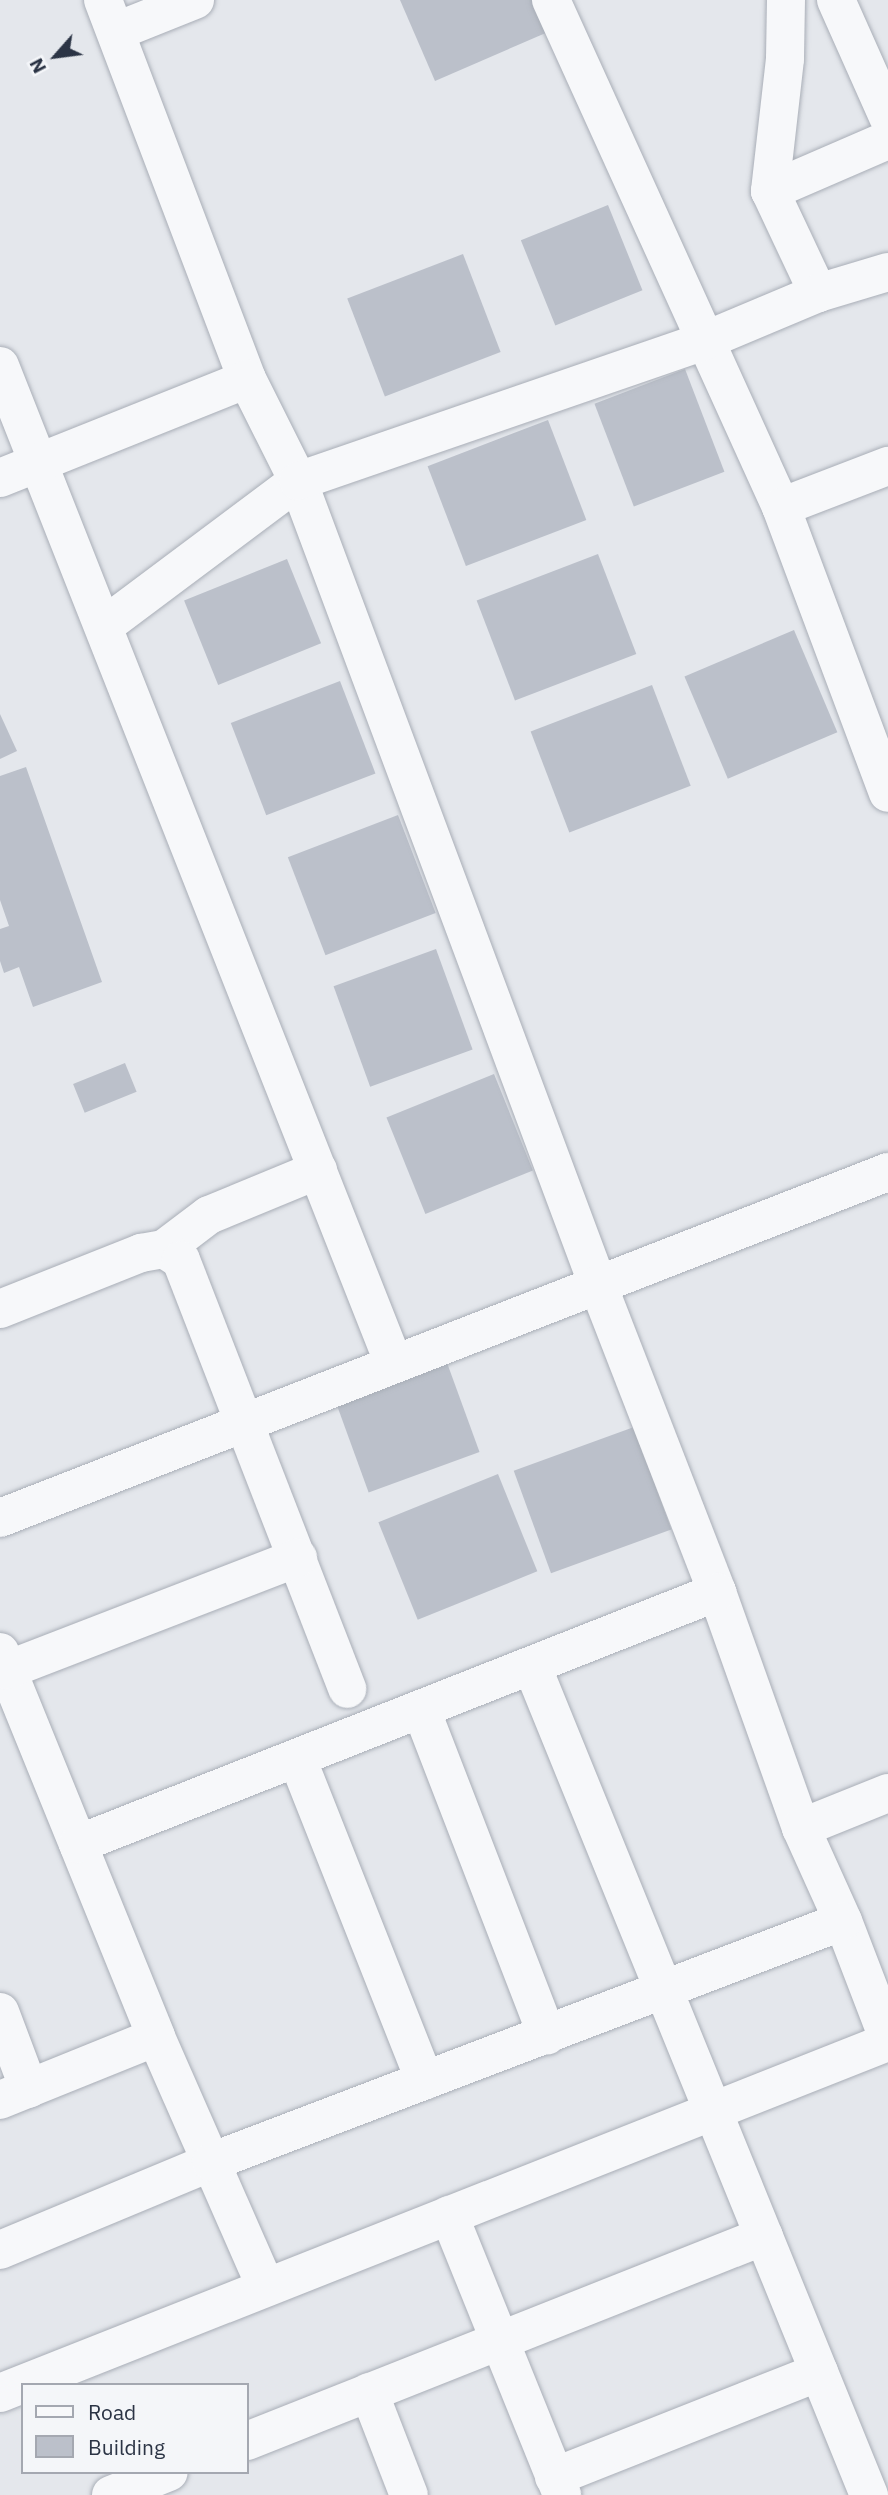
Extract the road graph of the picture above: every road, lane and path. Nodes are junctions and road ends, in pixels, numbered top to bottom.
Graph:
1 (195, 0) edge
2 (551, 0) edge
3 (786, 0) edge
4 (836, 0) edge
5 (110, 16) edge
6 (888, 117) edge
7 (888, 141) edge
8 (770, 191) junction
9 (888, 272) edge
10 (818, 293) junction
11 (704, 341) junction
12 (0, 366) edge
13 (247, 379) junction
14 (39, 462) junction
15 (888, 467) edge
16 (0, 478) edge
17 (298, 481) junction
18 (781, 507) junction
19 (104, 626) junction
20 (888, 793) edge
21 (318, 1170) junction
22 (888, 1172) edge
23 (164, 1249) junction
24 (598, 1285) junction
25 (0, 1309) edge
26 (394, 1364) junction
27 (246, 1421) junction
28 (0, 1518) edge
29 (298, 1558) junction
30 (717, 1592) junction
31 (532, 1665) junction
32 (7, 1682) edge
33 (347, 1689) dead end
34 (421, 1709) junction
35 (298, 1758) junction
36 (888, 1793) edge
37 (802, 1828) junction
38 (78, 1844) junction
39 (843, 1921) junction
40 (664, 1990) junction
41 (0, 2012) edge
42 (547, 2035) junction
43 (156, 2037) junction
44 (888, 2040) edge
45 (425, 2081) junction
46 (14, 2094) edge
47 (713, 2109) junction
48 (212, 2162) junction
49 (449, 2215) junction
50 (764, 2236) junction
51 (0, 2250) edge
52 (267, 2287) junction
53 (499, 2341) junction
54 (819, 2372) junction
55 (25, 2383) edge
56 (21, 2385) edge
57 (369, 2392) junction
58 (0, 2393) edge
59 (248, 2441) edge
60 (164, 2474) edge
61 (558, 2486) edge
62 (111, 2495) edge
63 (409, 2495) edge
64 (869, 2495) edge

1 - 5 street
2 - 11 street
3 - 8 street
4 - 6 street
5 - 13 street
7 - 8 street
8 - 10 street
9 - 10 street
10 - 11 street
11 - 17 street
11 - 18 street
12 - 14 street
13 - 14 street
13 - 17 street
14 - 16 street
14 - 19 street
15 - 18 street
17 - 19 street
17 - 24 street
18 - 20 street
19 - 21 street
21 - 23 street
21 - 26 street
22 - 24 street
23 - 25 street
23 - 27 street
24 - 26 street
24 - 30 street
26 - 27 street
27 - 28 street
27 - 29 street
29 - 32 street
29 - 33 street
30 - 31 street
30 - 37 street
31 - 34 street
31 - 40 street
32 - 38 street
34 - 35 street
34 - 42 street
35 - 38 street
35 - 45 street
36 - 37 street
37 - 39 street
38 - 43 street
39 - 40 street
39 - 44 street
40 - 42 street
40 - 47 street
41 - 46 street
42 - 45 street
43 - 46 street
43 - 48 street
44 - 47 street
45 - 48 street
47 - 49 street
47 - 50 street
48 - 51 street
48 - 52 street
49 - 52 street
49 - 53 street
50 - 53 street
50 - 54 street
52 - 55 street
53 - 57 street
53 - 61 street
54 - 61 street
54 - 64 street
56 - 58 street
57 - 59 street
57 - 63 street
60 - 62 street

